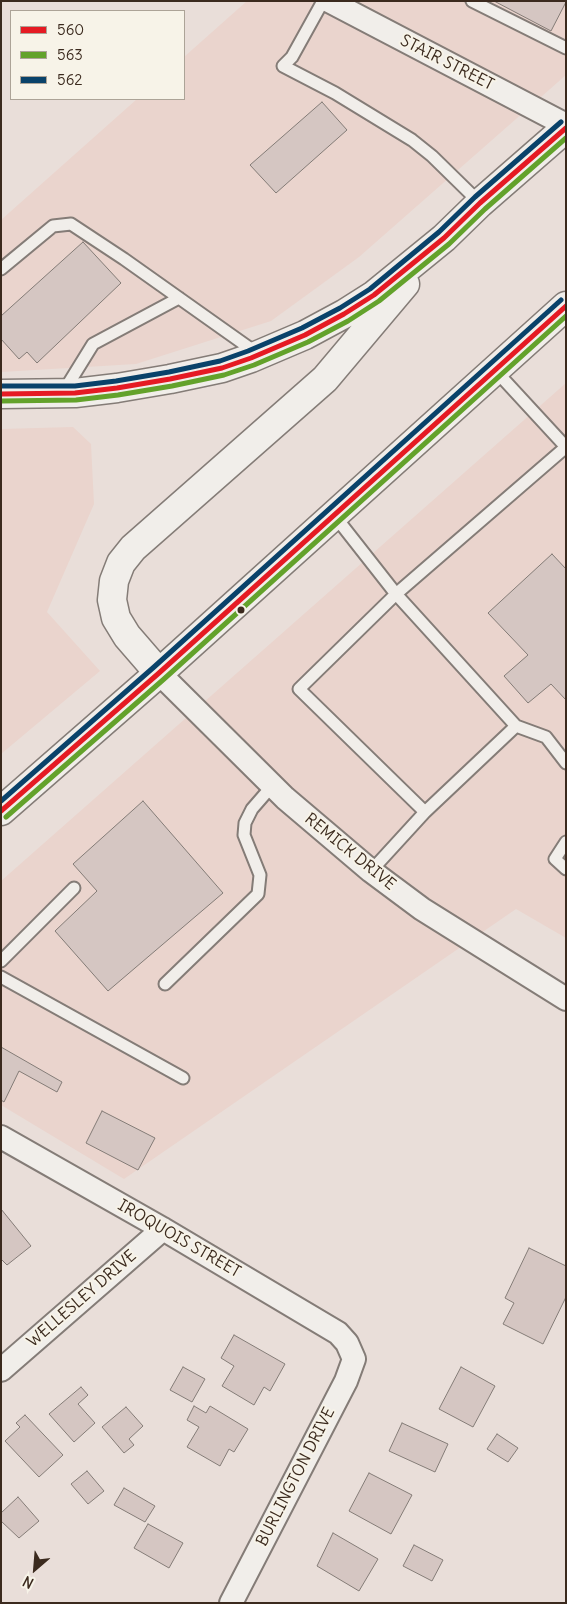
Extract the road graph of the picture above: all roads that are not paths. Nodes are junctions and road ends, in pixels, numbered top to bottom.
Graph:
1 (472, 1) edge
2 (330, 2) edge
3 (566, 48) edge
4 (566, 127) edge
5 (480, 204) junction
6 (444, 238) junction
7 (1, 269) edge
8 (180, 298) junction
9 (566, 306) edge
10 (259, 355) junction
11 (495, 370) junction
12 (62, 393) junction
13 (1, 394) edge
14 (564, 453) edge
15 (334, 515) junction
16 (396, 594) junction
17 (160, 673) junction
18 (516, 726) junction
19 (566, 764) edge
20 (272, 786) junction
21 (1, 811) edge
22 (425, 812) junction
23 (566, 842) edge
24 (566, 869) edge
25 (371, 871) junction
26 (74, 888) dead end
27 (1, 960) edge
28 (1, 977) edge
29 (165, 984) dead end
30 (566, 999) edge
31 (183, 1078) dead end
32 (1, 1137) edge
33 (163, 1229) junction
34 (350, 1350) joint
35 (1, 1370) edge
36 (231, 1603) edge

1 - 3 lane
2 - 4 street, STAIR STREET
2 - 5 lane
4 - 5 main road
5 - 6 main road
6 - 10 main road
6 - 17 main road
7 - 8 lane
8 - 10 lane
8 - 12 lane
9 - 11 main road
10 - 12 main road
11 - 14 lane
11 - 15 main road
12 - 13 main road
14 - 16 lane
15 - 16 lane
15 - 17 main road
16 - 18 lane
16 - 22 lane
17 - 20 street, REMICK DRIVE
17 - 21 main road
18 - 19 lane
18 - 22 lane
20 - 25 street, REMICK DRIVE
20 - 29 lane
22 - 25 lane
23 - 24 lane
25 - 30 street, REMICK DRIVE
26 - 27 lane
28 - 31 lane
32 - 33 street, IROQUOIS STREET
33 - 34 street, IROQUOIS STREET
33 - 35 street, WELLESLEY DRIVE
34 - 36 street, BURLINGTON DRIVE

